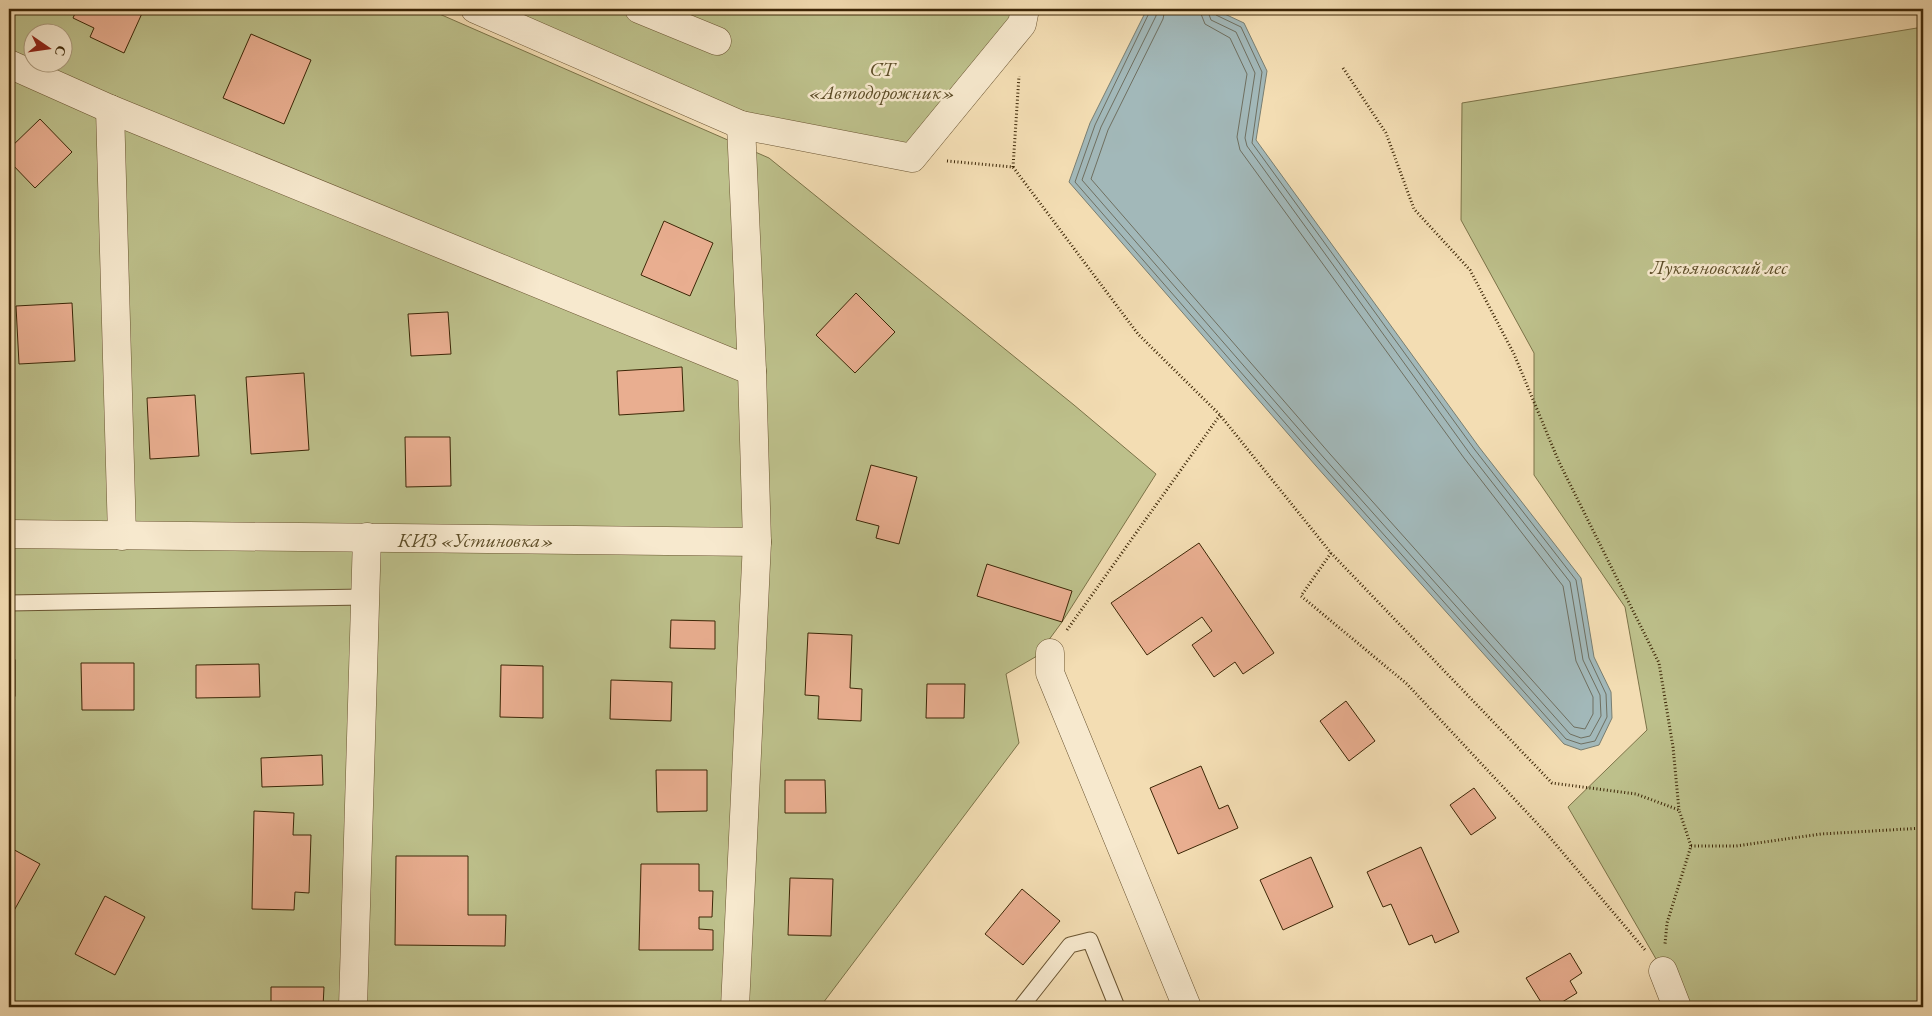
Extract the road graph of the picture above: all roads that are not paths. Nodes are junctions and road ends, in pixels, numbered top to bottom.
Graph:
1 (475, 9) edge
2 (639, 9) edge
3 (1029, 14) edge
4 (717, 41) dead end
5 (9, 64) edge
6 (110, 109) junction
7 (741, 125) junction
8 (752, 371) junction
9 (9, 534) edge
10 (122, 536) junction
11 (367, 537) junction
12 (757, 542) junction
13 (365, 598) junction
14 (9, 603) edge
15 (1050, 653) road end
16 (1663, 971) road end
17 (353, 1007) edge
18 (735, 1007) edge
19 (1021, 1007) edge
20 (1117, 1007) edge
21 (1187, 1007) edge
22 (1677, 1007) edge

1 - 7 street
2 - 4 street
3 - 7 street
5 - 6 street
6 - 8 street
6 - 10 street
7 - 8 street
8 - 12 street
9 - 10 street
10 - 11 street
11 - 12 street
11 - 13 street
12 - 18 street
13 - 14 lane
13 - 17 street
15 - 21 street
16 - 22 street
19 - 20 lane

